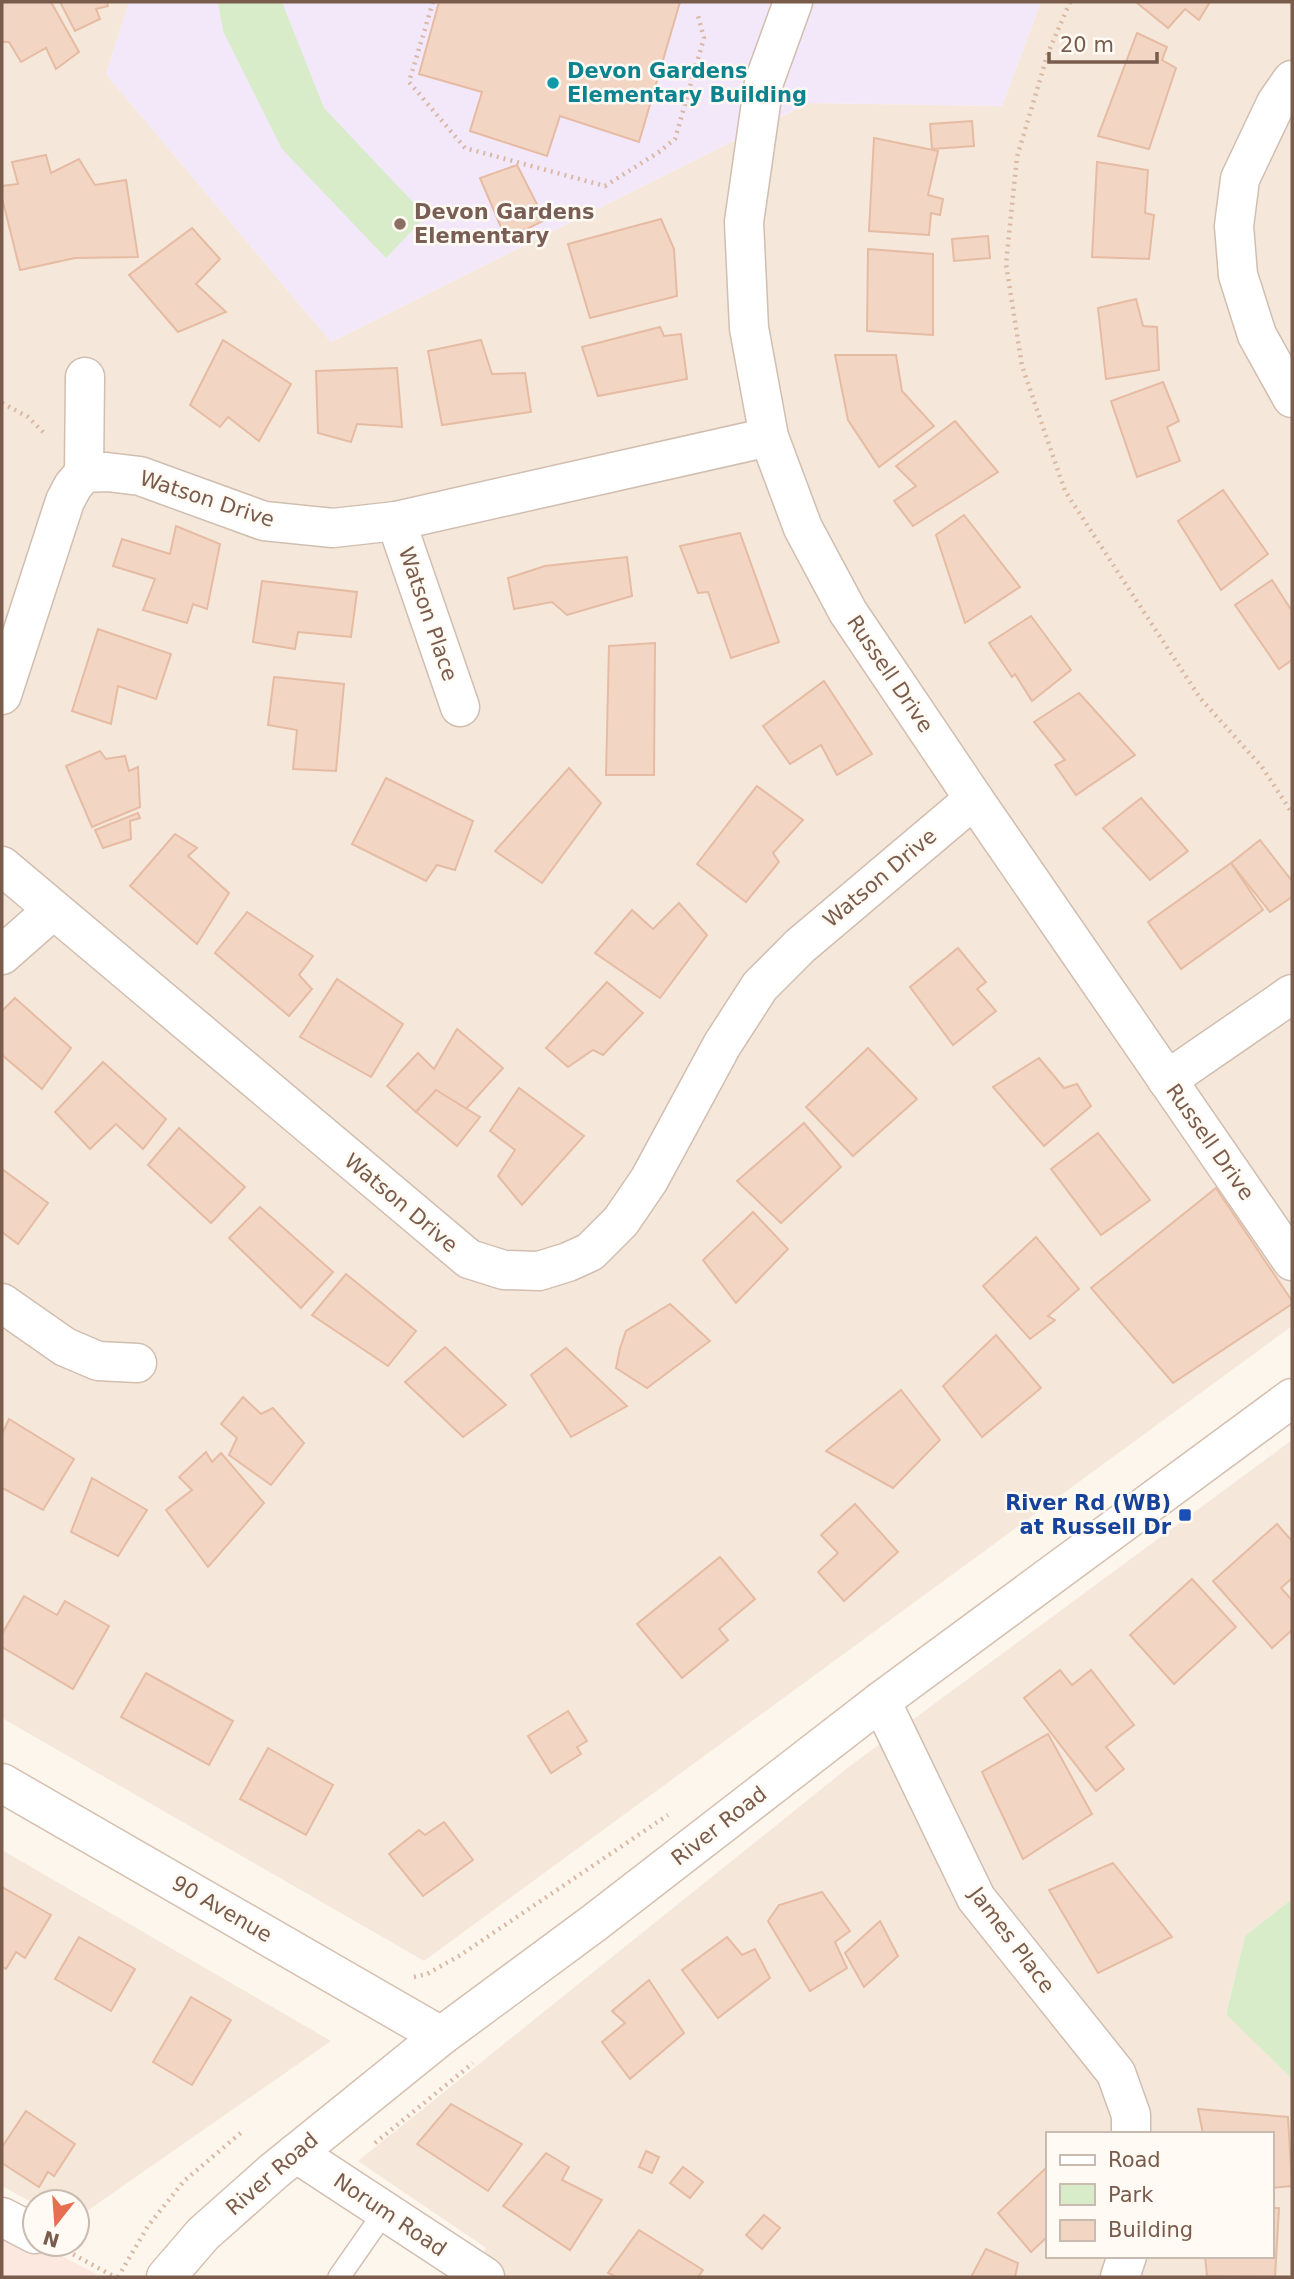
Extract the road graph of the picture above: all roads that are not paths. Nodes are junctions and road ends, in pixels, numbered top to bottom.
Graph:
1 (793, 2) edge
2 (1292, 80) edge
3 (85, 377) dead end
4 (1292, 398) edge
5 (769, 437) junction
6 (84, 473) junction
7 (396, 522) junction
8 (2, 695) edge
9 (460, 707) dead end
10 (974, 799) junction
11 (2, 866) edge
12 (52, 911) junction
13 (2, 955) edge
14 (1292, 994) edge
15 (1167, 1080) junction
16 (1292, 1261) edge
17 (2, 1303) edge
18 (137, 1363) dead end
19 (1292, 1398) edge
20 (881, 1701) junction
21 (2, 1783) edge
22 (442, 2036) junction
23 (1131, 2132) edge
24 (296, 2152) junction
25 (385, 2211) junction
26 (2, 2217) edge
27 (21, 2227) edge
28 (1126, 2258) edge
29 (166, 2277) edge
30 (339, 2277) edge
31 (485, 2277) edge
32 (1120, 2277) edge

1 - 5 street, Russell Drive
2 - 4 street
3 - 6 street
5 - 7 street, Watson Drive
5 - 10 street, Russell Drive
6 - 7 street, Watson Drive
6 - 8 street
7 - 9 street, Watson Place
10 - 12 street, Watson Drive
10 - 15 street, Russell Drive
11 - 12 street, Watson Drive
12 - 13 street
14 - 15 street
15 - 16 street, Russell Drive
17 - 18 street
19 - 20 street, River Road
20 - 22 street, River Road
20 - 23 street, James Place
21 - 22 street, 90 Avenue
22 - 24 street, River Road
24 - 25 street, Norum Road
24 - 29 street, River Road
25 - 30 lane
25 - 31 street, Norum Road
26 - 27 street
28 - 32 street

